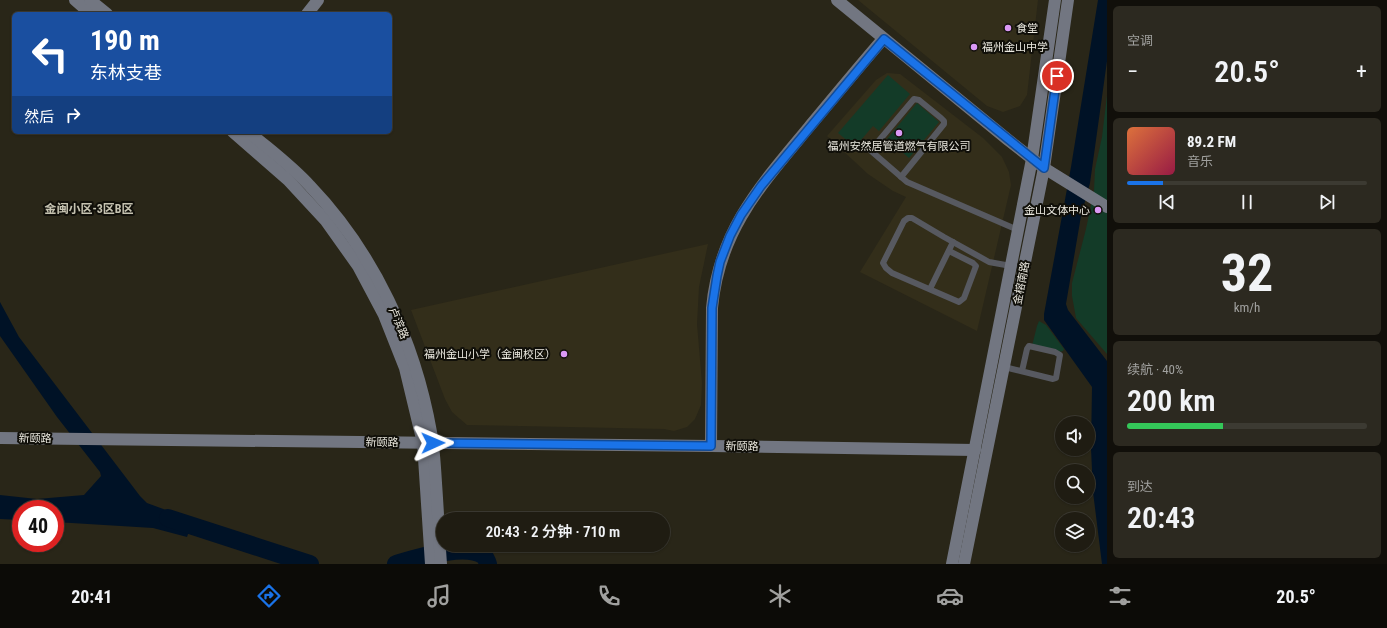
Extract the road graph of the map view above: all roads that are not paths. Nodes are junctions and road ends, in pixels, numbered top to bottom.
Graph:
1 (75, 0) edge
2 (90, 0) edge
3 (318, 0) edge
4 (837, 0) edge
5 (1055, 0) edge
6 (1068, 0) edge
7 (89, 12) edge
8 (105, 12) edge
9 (309, 12) edge
10 (884, 39) junction
11 (235, 134) edge
12 (251, 134) edge
13 (863, 144) dead end
14 (871, 150) junction
15 (1032, 159) junction
16 (1044, 168) junction
17 (900, 176) junction
18 (1107, 207) edge
19 (1018, 230) junction
20 (953, 242) junction
21 (949, 251) junction
22 (1011, 266) junction
23 (930, 289) junction
24 (1004, 367) junction
25 (1022, 372) junction
26 (0, 438) edge
27 (428, 443) junction
28 (711, 446) junction
29 (975, 450) junction
30 (434, 535) junction
31 (431, 564) edge
32 (441, 564) edge
33 (952, 564) edge
34 (964, 564) edge

1 - 7 main road
2 - 8 main road
3 - 9 main road
4 - 10 main road
5 - 15 main road, 金榕南路
6 - 16 main road, 金榕南路
10 - 15 main road
10 - 28 main road
11 - 27 main road
12 - 27 main road, 卢滨路
13 - 14 lane
14 - 17 lane
14 - 17 lane
15 - 16 main road
15 - 19 main road, 金榕南路
16 - 18 main road
16 - 24 main road, 金榕南路
17 - 19 lane
19 - 22 main road, 金榕南路
20 - 21 lane
20 - 22 lane
20 - 23 lane
21 - 23 lane
21 - 23 lane
22 - 29 main road, 金榕南路
24 - 25 lane
24 - 34 main road, 金榕南路
25 - 25 lane
26 - 27 main road, 新颐路
27 - 28 main road, 新颐路
27 - 30 main road, 卢滨路
28 - 29 main road, 新颐路
29 - 33 main road, 金榕南路
30 - 31 main road
30 - 32 main road, 卢滨路

